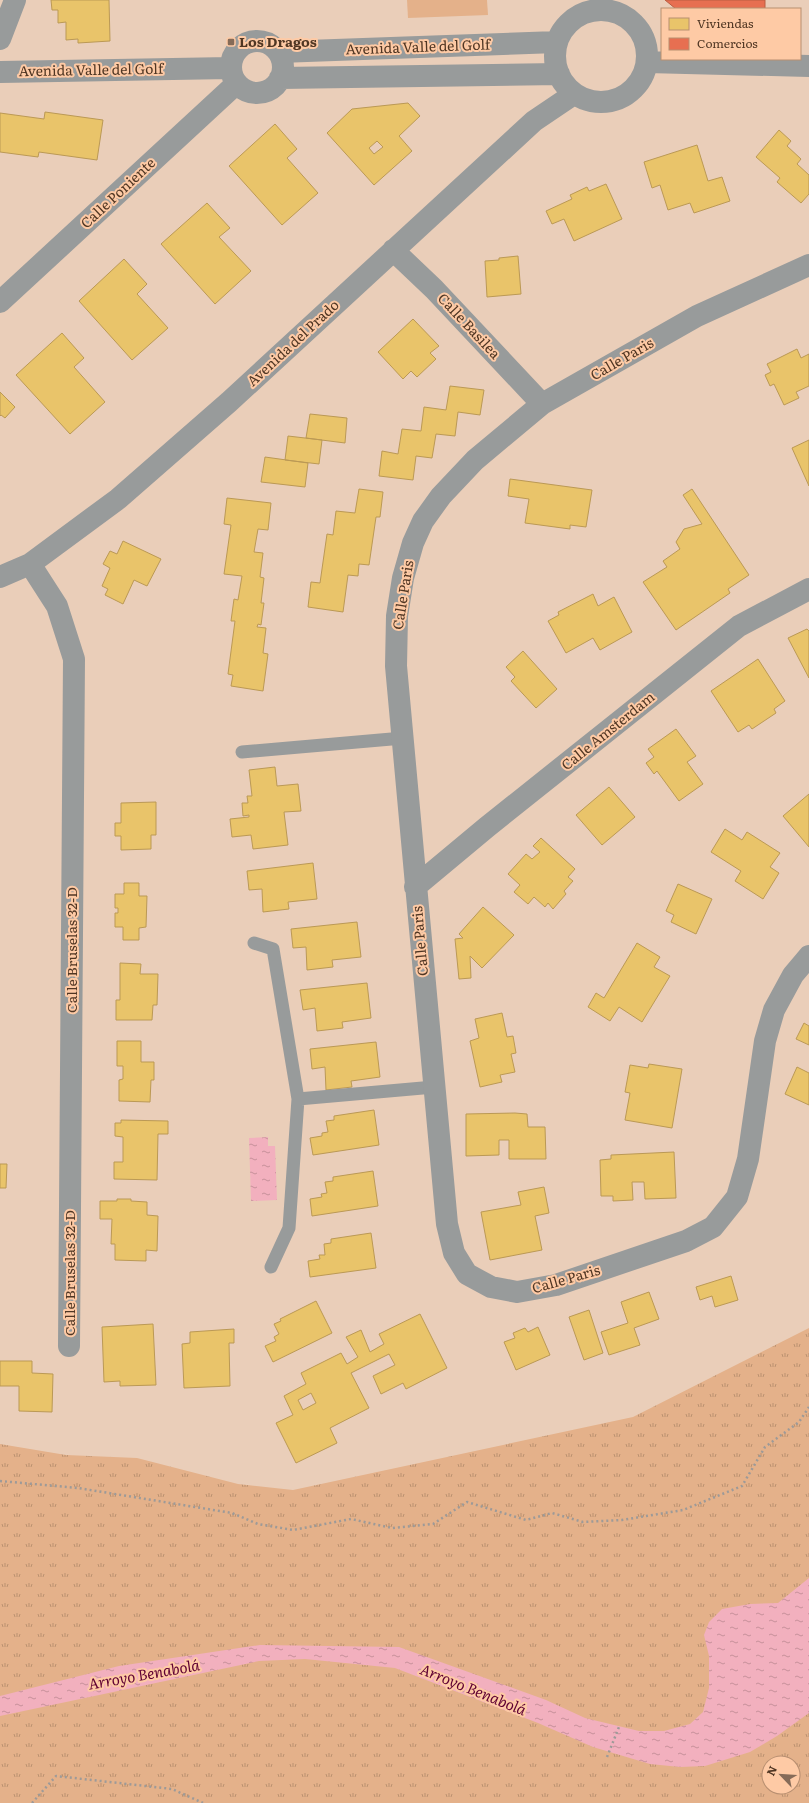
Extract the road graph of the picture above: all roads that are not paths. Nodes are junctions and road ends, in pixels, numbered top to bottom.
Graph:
1 (15, 0) edge
2 (583, 7) edge
3 (0, 39) edge
4 (557, 42) junction
5 (279, 52) junction
6 (647, 62) junction
7 (809, 66) edge
8 (0, 72) edge
9 (559, 74) junction
10 (233, 76) junction
11 (280, 78) junction
12 (574, 94) junction
13 (393, 250) junction
14 (809, 265) edge
15 (0, 302) edge
16 (542, 404) junction
17 (30, 564) junction
18 (0, 577) edge
19 (809, 589) edge
20 (403, 738) junction
21 (242, 752) dead end
22 (415, 887) junction
23 (254, 943) dead end
24 (809, 956) edge
25 (434, 1087) junction
26 (298, 1099) junction
27 (271, 1267) dead end
28 (69, 1346) dead end

1 - 3 street
2 - 4 street
2 - 6 street
4 - 5 street, Avenida Valle del Golf
4 - 9 street
5 - 10 street
5 - 11 street
6 - 7 street
6 - 12 street
8 - 10 street, Avenida Valle del Golf
9 - 11 street, Avenida Valle del Golf
9 - 12 street
10 - 11 street
10 - 15 street, Calle Poniente
12 - 13 street, Avenida del Prado
13 - 16 street, Calle Basilea
13 - 17 street, Avenida del Prado
14 - 16 street, Calle Paris
16 - 20 street, Calle Paris
17 - 18 street, Avenida del Prado
17 - 28 street, Calle Bruselas 32-D
19 - 22 street, Calle Amsterdam
20 - 21 lane
20 - 22 street, Calle Paris
22 - 25 street, Calle Paris
23 - 26 lane
24 - 25 street, Calle Paris
25 - 26 lane
26 - 27 lane

